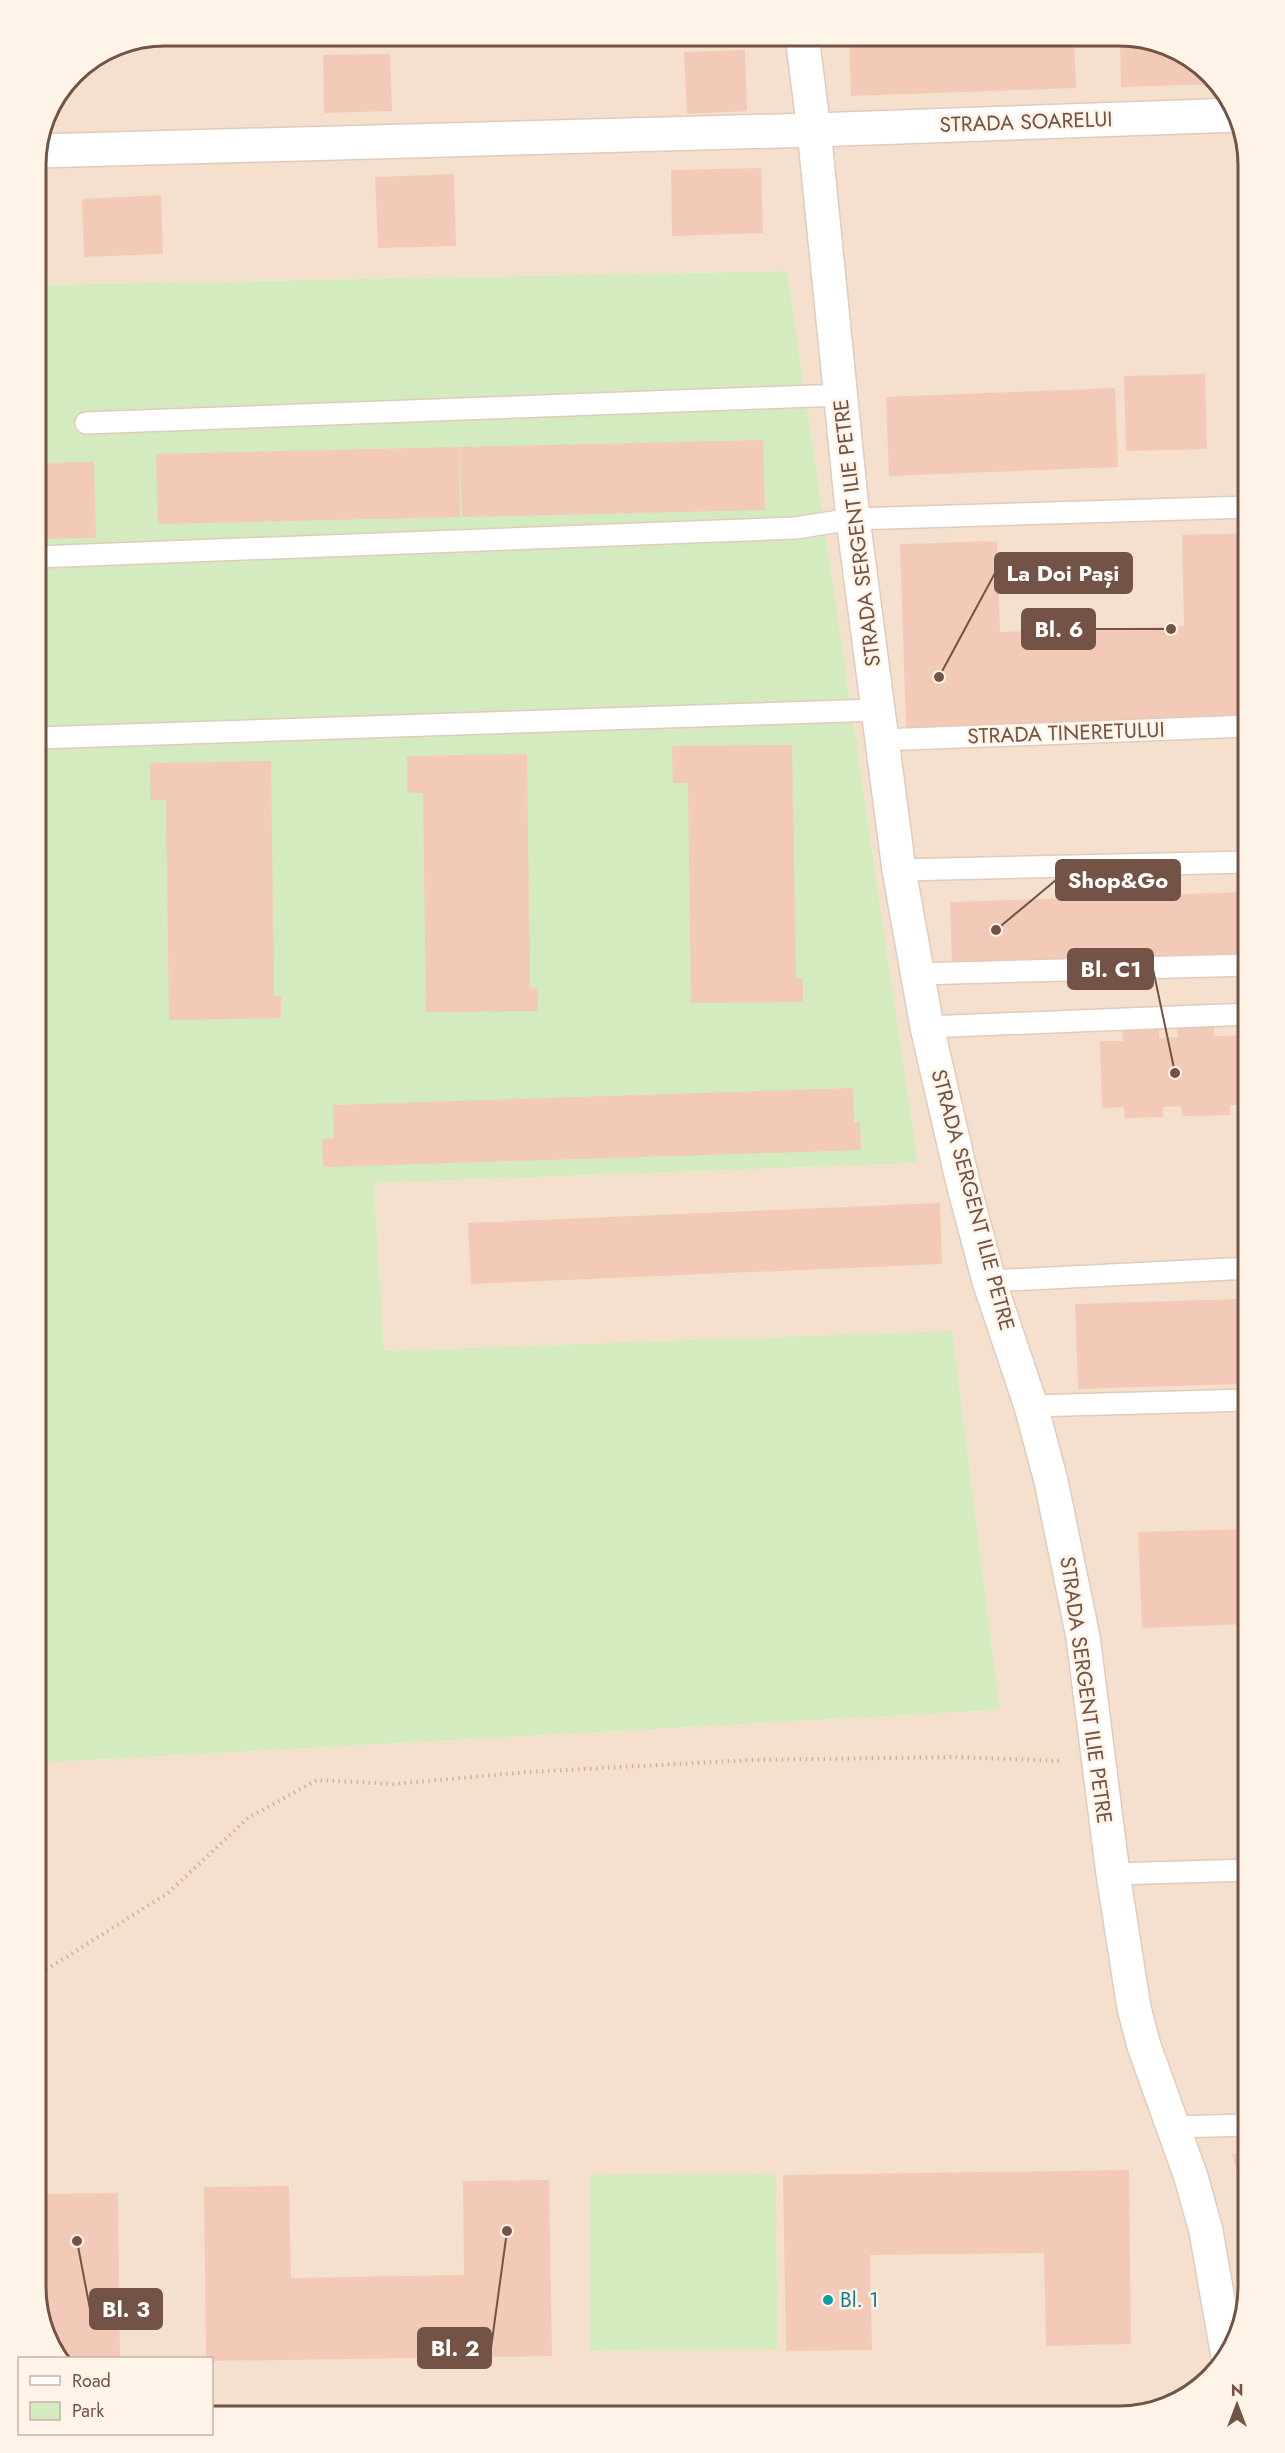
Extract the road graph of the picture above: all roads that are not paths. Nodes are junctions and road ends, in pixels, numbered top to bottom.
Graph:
1 (803, 47) edge
2 (1227, 115) edge
3 (814, 129) junction
4 (48, 151) edge
5 (841, 395) junction
6 (86, 423) dead end
7 (1238, 507) edge
8 (853, 519) junction
9 (47, 557) edge
10 (880, 725) junction
11 (1238, 726) edge
12 (47, 738) edge
13 (1238, 862) edge
14 (899, 870) junction
15 (1238, 965) edge
16 (918, 974) junction
17 (1238, 1014) edge
18 (927, 1027) junction
19 (1238, 1269) edge
20 (990, 1281) junction
21 (1238, 1400) edge
22 (1031, 1406) junction
23 (1238, 1870) edge
24 (1113, 1874) junction
25 (1238, 2125) edge
26 (1172, 2127) junction
27 (1225, 2341) edge

1 - 3 street, STRADA SERGENT ILIE PETRE
2 - 3 street, STRADA SOARELUI
3 - 4 street, STRADA SOARELUI
3 - 5 street, STRADA SERGENT ILIE PETRE
5 - 6 lane
5 - 8 street, STRADA SERGENT ILIE PETRE
7 - 8 lane
8 - 9 lane
8 - 10 street, STRADA SERGENT ILIE PETRE
10 - 11 lane, STRADA TINERETULUI
10 - 12 lane, STRADA TINERETULUI
10 - 14 street, STRADA SERGENT ILIE PETRE
13 - 14 lane
14 - 16 street, STRADA SERGENT ILIE PETRE
15 - 16 lane
16 - 18 street, STRADA SERGENT ILIE PETRE
17 - 18 lane
18 - 20 street, STRADA SERGENT ILIE PETRE
19 - 20 lane
20 - 22 street, STRADA SERGENT ILIE PETRE
21 - 22 lane
22 - 24 street, STRADA SERGENT ILIE PETRE
23 - 24 lane
24 - 26 street, STRADA SERGENT ILIE PETRE
25 - 26 lane
26 - 27 street, STRADA SERGENT ILIE PETRE

